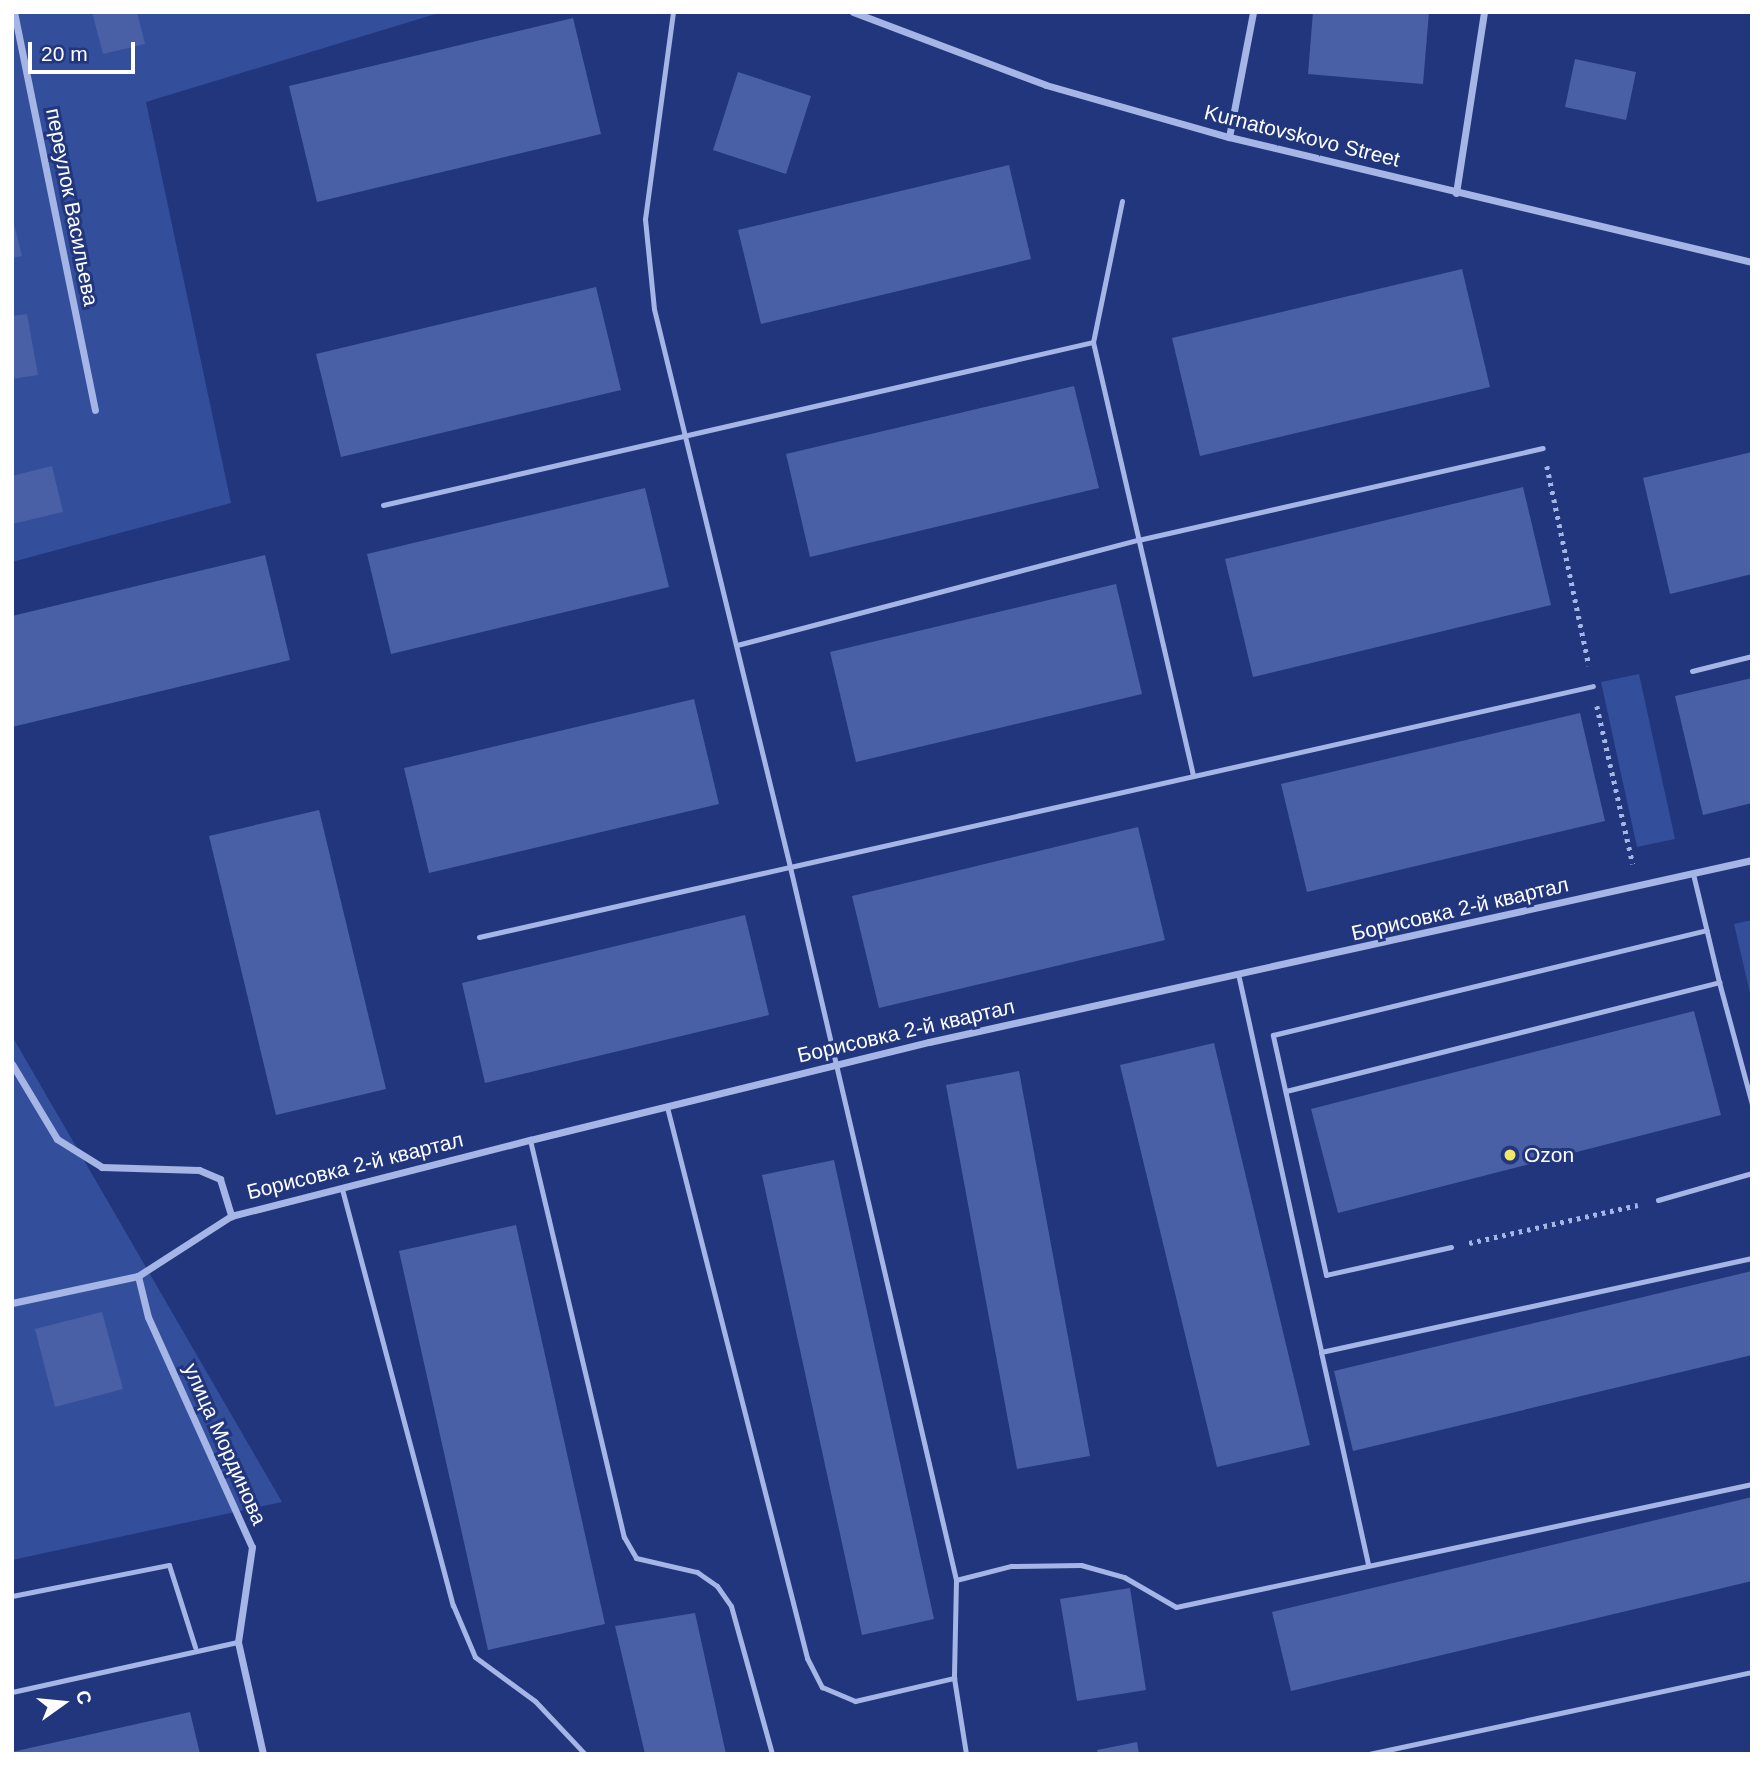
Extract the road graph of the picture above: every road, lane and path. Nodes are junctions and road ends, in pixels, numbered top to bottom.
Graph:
1 (15, 12) edge
2 (673, 12) edge
3 (853, 12) edge
4 (1253, 12) edge
5 (1484, 12) edge
6 (1229, 137) junction
7 (1456, 193) junction
8 (1122, 201) dead end
9 (1752, 262) edge
10 (1093, 342) junction
11 (95, 410) dead end
12 (684, 437) junction
13 (1543, 448) dead end
14 (383, 505) dead end
15 (1138, 540) junction
16 (737, 645) junction
17 (1752, 656) edge
18 (1692, 671) dead end
19 (1592, 686) dead end
20 (1193, 775) junction
21 (1752, 860) edge
22 (790, 867) junction
23 (1693, 874) junction
24 (1706, 930) junction
25 (480, 937) dead end
26 (1239, 978) junction
27 (1719, 982) junction
28 (12, 1064) edge
29 (838, 1064) junction
30 (1286, 1091) junction
31 (1752, 1104) edge
32 (667, 1107) junction
33 (530, 1140) junction
34 (1752, 1173) edge
35 (342, 1189) junction
36 (1658, 1200) joint
37 (231, 1216) junction
38 (1451, 1247) joint
39 (1752, 1258) edge
40 (138, 1276) junction
41 (12, 1303) edge
42 (1321, 1352) junction
43 (1752, 1485) edge
44 (1368, 1564) junction
45 (956, 1580) junction
46 (12, 1596) edge
47 (238, 1642) junction
48 (195, 1647) junction
49 (1752, 1672) edge
50 (954, 1678) junction
51 (12, 1692) edge
52 (263, 1754) edge
53 (584, 1754) edge
54 (772, 1754) edge
55 (965, 1754) edge
56 (1369, 1754) edge

1 - 11 street, переулок Васильева
2 - 12 lane
3 - 6 street, Kurnatovskovo Street
4 - 6 street
5 - 7 street
6 - 7 street, Kurnatovskovo Street
7 - 9 street, Kurnatovskovo Street
8 - 10 lane
10 - 12 lane
10 - 15 lane
12 - 14 lane
12 - 16 lane
13 - 15 lane
15 - 16 lane
15 - 20 lane
16 - 22 lane
17 - 18 lane
19 - 20 lane
20 - 22 lane
21 - 23 street, Борисовка 2-й квартал
22 - 25 lane
22 - 29 lane
23 - 24 lane
23 - 26 street, Борисовка 2-й квартал
24 - 27 lane
24 - 30 lane
26 - 29 street, Борисовка 2-й квартал
26 - 42 lane
27 - 30 lane
27 - 31 lane
28 - 37 street
29 - 32 street, Борисовка 2-й квартал
29 - 45 lane
30 - 38 lane
32 - 33 street, Борисовка 2-й квартал
32 - 50 lane
33 - 35 street, Борисовка 2-й квартал
33 - 54 lane
34 - 36 lane
35 - 37 street, Борисовка 2-й квартал
35 - 53 lane
36 - 38 path
37 - 40 street, Борисовка 2-й квартал
39 - 42 lane
40 - 41 street, Борисовка 2-й квартал
40 - 47 street, улица Мординова
42 - 44 lane
43 - 44 lane
44 - 45 lane
45 - 50 lane
46 - 48 lane
47 - 48 lane
47 - 52 street, улица Мординова
48 - 51 lane
49 - 56 lane
50 - 55 lane

